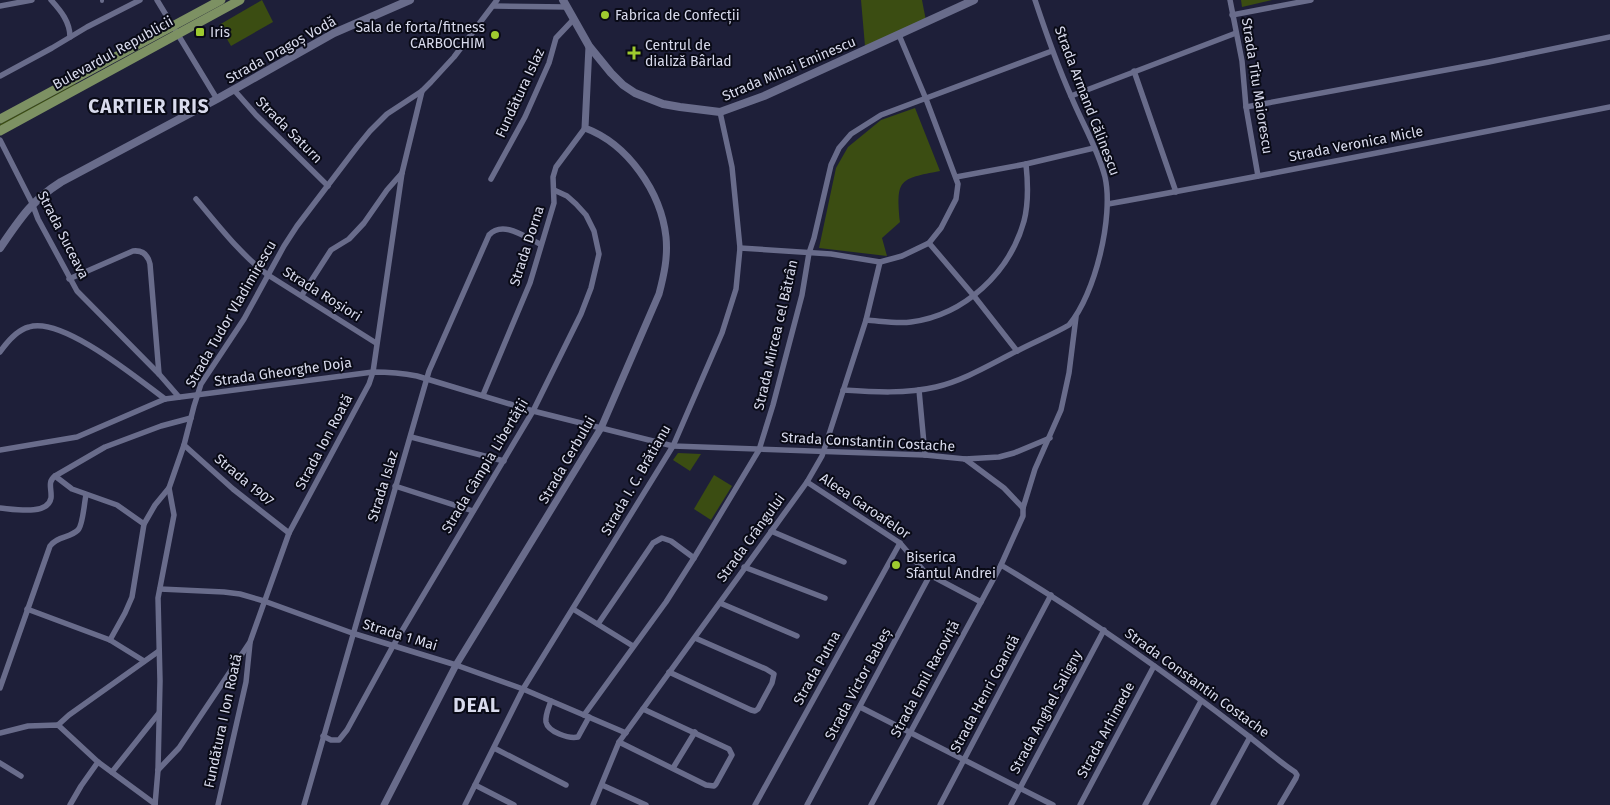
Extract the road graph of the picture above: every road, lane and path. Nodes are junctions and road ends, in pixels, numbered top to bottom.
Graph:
1 (32, 0) edge
2 (51, 0) edge
3 (140, 0) edge
4 (157, 0) edge
5 (221, 0) edge
6 (240, 0) edge
7 (410, 0) edge
8 (974, 0) edge
9 (1035, 0) edge
10 (1230, 0) edge
11 (1310, 0) edge
12 (495, 3) edge
13 (565, 3) edge
14 (0, 6) edge
15 (1232, 15) junction
16 (573, 20) junction
17 (175, 30) junction
18 (1236, 33) junction
19 (899, 35) junction
20 (70, 37) junction
21 (1610, 37) edge
22 (589, 46) junction
23 (1052, 52) junction
24 (1134, 71) junction
25 (0, 76) edge
26 (234, 90) junction
27 (422, 90) junction
28 (1071, 96) junction
29 (926, 98) junction
30 (217, 99) junction
31 (1246, 107) junction
32 (1610, 107) edge
33 (720, 112) junction
34 (0, 119) edge
35 (585, 128) junction
36 (0, 131) edge
37 (0, 140) edge
38 (1094, 148) junction
39 (1026, 164) junction
40 (402, 173) junction
41 (1258, 176) junction
42 (956, 177) junction
43 (491, 178) dead end
44 (328, 186) junction
45 (554, 190) junction
46 (1176, 192) junction
47 (196, 199) dead end
48 (32, 203) junction
49 (1108, 204) junction
50 (929, 243) junction
51 (540, 244) junction
52 (0, 248) edge
53 (740, 248) junction
54 (809, 253) junction
55 (880, 262) junction
56 (268, 275) junction
57 (69, 279) junction
58 (302, 295) junction
59 (974, 296) junction
60 (1076, 317) junction
61 (866, 320) junction
62 (376, 343) junction
63 (1017, 351) junction
64 (0, 352) edge
65 (373, 372) junction
66 (159, 374) junction
67 (427, 379) junction
68 (843, 390) junction
69 (919, 390) junction
70 (196, 396) junction
71 (483, 396) junction
72 (179, 397) junction
73 (166, 399) junction
74 (533, 410) junction
75 (191, 418) junction
76 (601, 428) junction
77 (411, 437) junction
78 (1050, 438) junction
79 (184, 445) junction
80 (673, 446) junction
81 (0, 450) edge
82 (759, 450) junction
83 (823, 452) junction
84 (925, 454) junction
85 (965, 459) junction
86 (504, 461) junction
87 (55, 476) junction
88 (806, 482) junction
89 (395, 486) junction
90 (169, 488) junction
91 (86, 495) junction
92 (0, 508) edge
93 (1023, 508) junction
94 (473, 511) junction
95 (144, 524) junction
96 (771, 531) junction
97 (289, 533) junction
98 (900, 543) junction
99 (694, 558) junction
100 (844, 562) dead end
101 (1001, 564) junction
102 (744, 567) junction
103 (930, 575) junction
104 (160, 589) junction
105 (1051, 595) junction
106 (825, 598) dead end
107 (264, 601) junction
108 (981, 602) junction
109 (720, 603) junction
110 (27, 609) junction
111 (573, 609) junction
112 (598, 624) junction
113 (1104, 630) junction
114 (352, 633) junction
115 (796, 636) dead end
116 (695, 638) junction
117 (110, 640) junction
118 (250, 642) junction
119 (393, 646) junction
120 (633, 646) junction
121 (159, 651) junction
122 (144, 661) junction
123 (456, 665) junction
124 (1154, 666) junction
125 (669, 672) junction
126 (0, 688) edge
127 (523, 689) junction
128 (551, 701) junction
129 (1201, 701) junction
130 (860, 708) junction
131 (643, 709) junction
132 (160, 713) junction
133 (586, 716) junction
134 (58, 725) junction
135 (695, 732) junction
136 (626, 733) junction
137 (910, 733) junction
138 (0, 734) edge
139 (323, 736) junction
140 (1250, 736) junction
141 (619, 742) junction
142 (494, 748) junction
143 (964, 760) junction
144 (98, 762) junction
145 (0, 763) edge
146 (673, 768) junction
147 (158, 770) junction
148 (112, 772) junction
149 (22, 776) dead end
150 (475, 785) junction
151 (566, 785) dead end
152 (602, 785) junction
153 (1020, 788) junction
154 (70, 805) edge
155 (155, 805) edge
156 (218, 805) edge
157 (304, 805) edge
158 (384, 805) edge
159 (465, 805) edge
160 (514, 805) edge
161 (593, 805) edge
162 (646, 805) edge
163 (755, 805) edge
164 (807, 805) edge
165 (871, 805) edge
166 (940, 805) edge
167 (1011, 805) edge
168 (1052, 805) edge
169 (1080, 805) edge
170 (1145, 805) edge
171 (1213, 805) edge
172 (1280, 805) edge

1 - 14 street
2 - 20 street
3 - 20 street
4 - 17 street
5 - 17 main road, Bulevardul Republicii
6 - 17 main road, Bulevardul Republicii
7 - 26 main road, Strada Dragoș Vodă
8 - 19 main road, Strada Mihai Eminescu
9 - 23 street, Strada Armand Călinescu
10 - 15 street, Strada Titu Maiorescu
11 - 15 street
12 - 13 street
12 - 27 street, Strada Tudor Vladimirescu
13 - 16 main road, Strada Mihai Eminescu
15 - 18 street, Strada Titu Maiorescu
16 - 22 main road, Strada Mihai Eminescu
16 - 43 street, Fundătura Islaz
17 - 30 street
17 - 34 main road, Bulevardul Republicii
17 - 36 main road, Bulevardul Republicii
18 - 24 street
18 - 31 street, Strada Titu Maiorescu
19 - 29 street
19 - 33 main road, Strada Mihai Eminescu
20 - 25 street
21 - 31 street
22 - 33 main road, Strada Mihai Eminescu
22 - 35 street
23 - 28 street, Strada Armand Călinescu
23 - 29 street, Strada Mircea cel Bătrân
24 - 28 street
24 - 46 street
26 - 30 main road, Strada Dragoș Vodă
26 - 44 street, Strada Saturn
27 - 40 street, Strada Ion Roată
27 - 44 street, Strada Tudor Vladimirescu
28 - 38 street, Strada Armand Călinescu
29 - 42 street
29 - 54 street, Strada Mircea cel Bătrân
30 - 48 main road, Strada Dragoș Vodă
31 - 41 street, Strada Titu Maiorescu
32 - 41 street, Strada Veronica Micle
33 - 53 street, Strada I. C. Brătianu
35 - 45 street, Strada Dorna
35 - 76 street, Strada Cerbului
37 - 48 street, Strada Suceava
38 - 39 street
38 - 49 street, Strada Armand Călinescu
39 - 42 street
39 - 59 street
40 - 58 street
40 - 62 street, Strada Ion Roată
41 - 46 street, Strada Veronica Micle
42 - 50 street
44 - 56 street, Strada Tudor Vladimirescu
45 - 51 street, Strada Dorna
45 - 74 street, Strada Câmpia Libertății
46 - 49 street, Strada Veronica Micle
47 - 56 street, Strada Roșiori
48 - 52 main road, Strada Dragoș Vodă
48 - 57 street, Strada Suceava
49 - 60 street, Strada Armand Călinescu
50 - 55 street
50 - 59 street
51 - 67 street, Strada Islaz
51 - 71 street, Strada Dorna
53 - 54 street
53 - 80 street, Strada I. C. Brătianu
54 - 55 street
54 - 82 street, Strada Mircea cel Bătrân
55 - 61 street, Strada Crângului
56 - 58 street, Strada Roșiori
56 - 70 street, Strada Tudor Vladimirescu
57 - 66 street, Strada Suceava
57 - 66 street
58 - 62 street, Strada Roșiori
59 - 61 street
59 - 63 street
60 - 63 street, Strada Armand Călinescu
60 - 78 street
61 - 68 street, Strada Crângului
62 - 65 street, Strada Ion Roată
63 - 69 street, Strada Armand Călinescu
64 - 73 street
65 - 67 street, Strada Gheorghe Doja
65 - 70 street, Strada Gheorghe Doja
65 - 97 street, Strada Ion Roată
66 - 72 street, Strada Suceava
67 - 71 street, Strada Constantin Costache
67 - 77 street, Strada Islaz
68 - 69 street, Strada Armand Călinescu
68 - 83 street, Strada Crângului
69 - 84 street
70 - 72 street, Strada Gheorghe Doja
70 - 75 street, Strada Tudor Vladimirescu
71 - 74 street, Strada Constantin Costache
72 - 73 street, Strada Gheorghe Doja
73 - 81 street, Strada Gheorghe Doja
74 - 76 street, Strada Constantin Costache
74 - 86 street, Strada Câmpia Libertății
75 - 79 street, Strada Tudor Vladimirescu
75 - 87 street
76 - 80 street, Strada Constantin Costache
76 - 123 street, Strada Cerbului
77 - 86 street
77 - 89 street, Strada Islaz
78 - 85 street
78 - 93 street
79 - 90 street, Strada Tudor Vladimirescu
79 - 97 street, Strada 1907
80 - 82 street, Strada Constantin Costache
80 - 111 street, Strada I. C. Brătianu
82 - 83 street, Strada Constantin Costache
82 - 99 street, Strada Mircea cel Bătrân
83 - 84 street, Strada Constantin Costache
83 - 88 street, Strada Crângului
84 - 85 street, Strada Constantin Costache
85 - 93 street, Strada Constantin Costache
86 - 94 street, Strada Câmpia Libertății
87 - 91 street
87 - 92 street
88 - 96 street, Strada Crângului
88 - 98 street, Aleea Garoafelor
89 - 94 street
89 - 114 street, Strada Islaz
90 - 95 street
90 - 104 street, Strada Tudor Vladimirescu
91 - 95 street
91 - 110 street
93 - 101 street
94 - 119 street, Strada Câmpia Libertății
95 - 117 street
96 - 100 street
96 - 102 street, Strada Crângului
97 - 107 street, Strada Ion Roată
98 - 103 street, Aleea Garoafelor
98 - 163 street, Strada Putna
99 - 112 street
99 - 120 street, Strada Mircea cel Bătrân
101 - 105 street, Strada Constantin Costache
101 - 108 street, Strada Emil Racoviță
102 - 106 street
102 - 109 street, Strada Crângului
103 - 108 street, Aleea Garoafelor
103 - 130 street, Strada Victor Babeș
104 - 107 street, Strada 1 Mai
104 - 121 street, Strada Tudor Vladimirescu
105 - 113 street, Strada Constantin Costache
105 - 143 street, Strada Henri Coandă
107 - 114 street, Strada 1 Mai
107 - 118 street, Strada Ion Roată
108 - 137 street, Strada Emil Racoviță
109 - 115 street
109 - 116 street, Strada Crângului
110 - 117 street
110 - 126 street
111 - 112 street
111 - 127 street, Strada I. C. Brătianu
112 - 120 street
113 - 124 street, Strada Constantin Costache
113 - 153 street, Strada Anghel Saligny
114 - 119 street, Strada 1 Mai
114 - 139 street, Strada Islaz
116 - 125 street, Strada Crângului
116 - 125 street
117 - 122 street
118 - 147 street, Strada Ion Roată
118 - 156 street, Fundătura I Ion Roată
119 - 123 street, Strada 1 Mai
119 - 139 street, Strada Câmpia Libertății
120 - 133 street, Strada Mircea cel Bătrân
121 - 122 street
121 - 132 street, Strada Tudor Vladimirescu
122 - 134 street
123 - 127 street, Strada 1 Mai
123 - 158 street, Strada Cerbului
124 - 129 street, Strada Constantin Costache
124 - 169 street, Strada Arhimede
125 - 131 street, Strada Crângului
127 - 128 street, Strada 1 Mai
127 - 142 street, Strada I. C. Brătianu
128 - 133 street, Strada 1 Mai
128 - 133 street, Strada Mircea cel Bătrân
129 - 140 street, Strada Constantin Costache
129 - 170 street
130 - 137 street
130 - 164 street, Strada Victor Babeș
131 - 135 street
131 - 136 street, Strada Crângului
132 - 147 street, Strada Tudor Vladimirescu
132 - 148 street
133 - 136 street, Strada 1 Mai
134 - 138 street
134 - 144 street
135 - 146 street
135 - 146 street
136 - 141 street, Strada Crângului
137 - 143 street
137 - 165 street, Strada Emil Racoviță
139 - 157 street, Strada Islaz
140 - 171 street
140 - 172 street, Strada Constantin Costache
141 - 146 street
141 - 152 street, Strada Crângului
142 - 150 street, Strada I. C. Brătianu
142 - 151 street
143 - 153 street
143 - 166 street, Strada Henri Coandă
144 - 148 street
144 - 154 street
145 - 149 street
147 - 155 street, Strada Tudor Vladimirescu
148 - 155 street
150 - 159 street, Strada I. C. Brătianu
150 - 160 street
152 - 161 street, Strada Crângului
152 - 162 street
153 - 167 street, Strada Anghel Saligny
153 - 168 street

